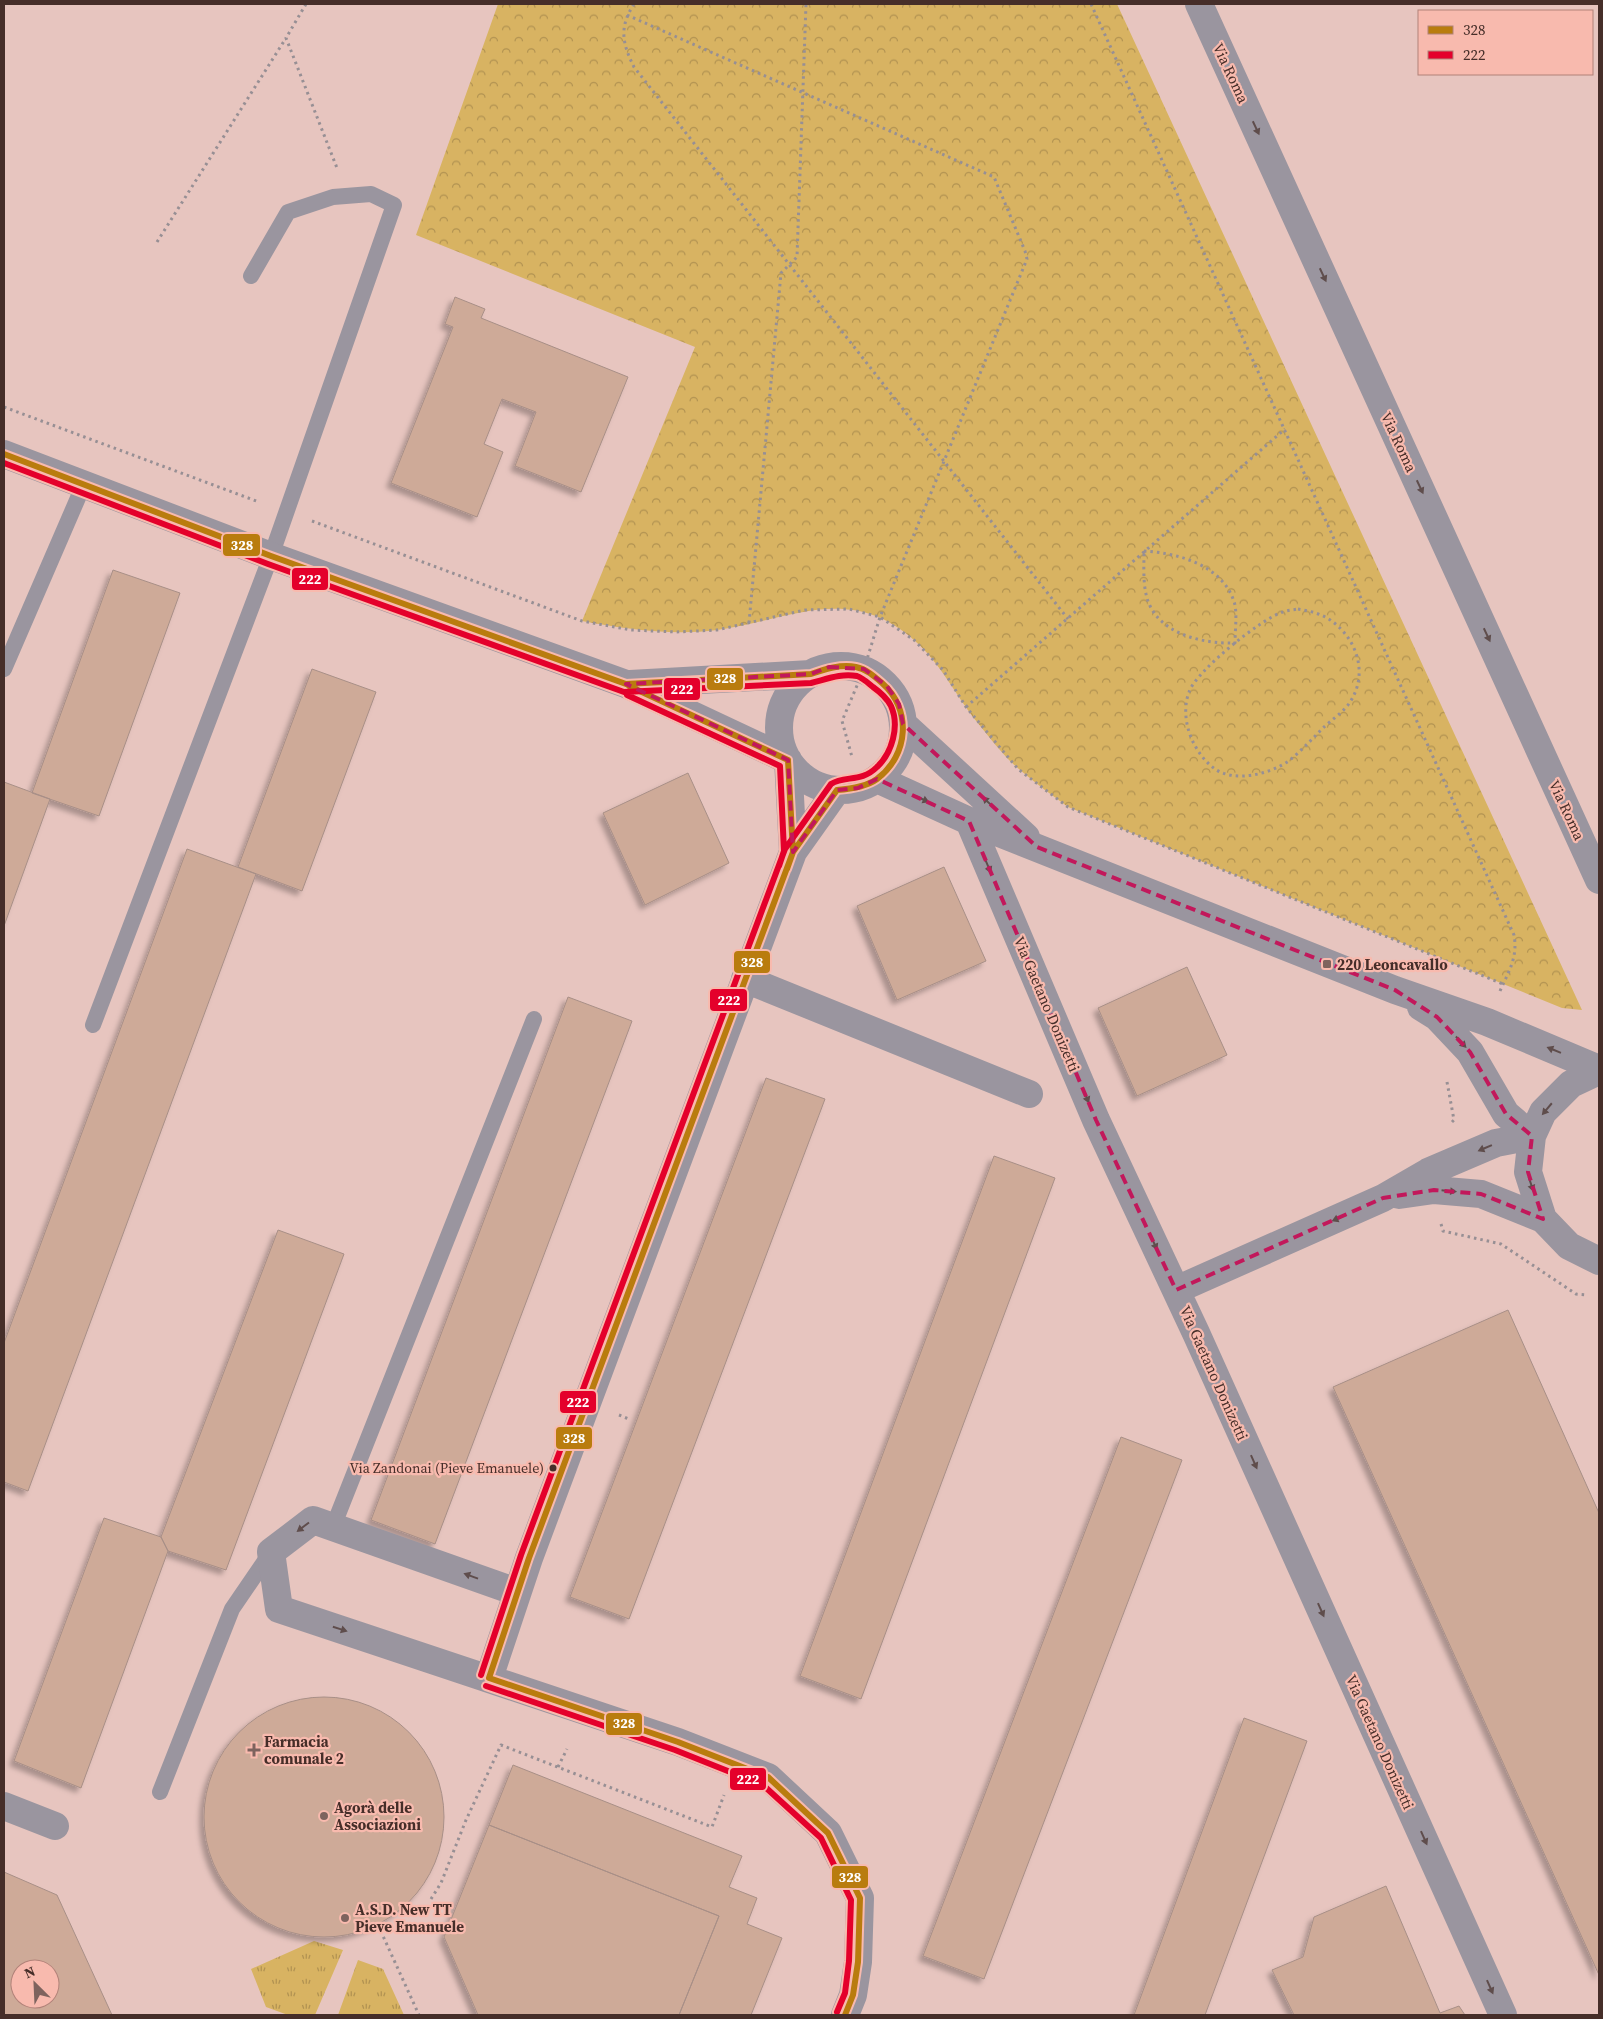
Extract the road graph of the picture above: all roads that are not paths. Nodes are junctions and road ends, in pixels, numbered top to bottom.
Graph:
1 (1199, 4) edge
2 (252, 276) dead end
3 (5, 457) edge
4 (84, 484) junction
5 (271, 556) junction
6 (4, 669) edge
7 (811, 674) junction
8 (626, 684) junction
9 (904, 724) junction
10 (788, 760) junction
11 (877, 779) junction
12 (837, 790) junction
13 (969, 821) junction
14 (1037, 847) junction
15 (793, 852) junction
16 (1599, 880) edge
17 (745, 980) junction
18 (1396, 990) junction
19 (534, 1019) dead end
20 (93, 1025) dead end
21 (1599, 1070) edge
22 (1029, 1094) dead end
23 (1532, 1136) junction
24 (1383, 1198) junction
25 (1543, 1218) junction
26 (1599, 1261) edge
27 (1176, 1290) junction
28 (333, 1527) junction
29 (270, 1552) junction
30 (517, 1592) junction
31 (489, 1678) junction
32 (160, 1792) dead end
33 (4, 1806) edge
34 (55, 1826) dead end
35 (845, 2015) edge
36 (1503, 2015) edge

1 -> 16 street, Via Roma
2 - 5 lane
3 - 4 street
4 - 5 street
4 - 6 lane
5 - 8 street
5 - 20 lane
7 - 8 street
7 - 9 street
7 - 10 street
8 - 10 street
9 - 11 street
14 -> 9 street
10 - 12 street
10 - 15 street
11 - 12 street
11 -> 13 street
12 - 15 street
13 - 14 street
13 -> 27 street, Via Gaetano Donizetti
14 - 18 street
15 - 17 street
17 - 22 street
17 - 30 street
21 -> 18 street
18 -> 23 street
19 - 28 lane
21 -> 23 street
23 -> 24 street
23 -> 25 street
24 -> 25 street
24 -> 27 street
25 - 26 street
27 -> 36 street, Via Gaetano Donizetti
28 -> 29 street
30 -> 28 street
29 -> 31 street
29 - 32 lane
30 - 31 street
31 - 35 street
33 - 34 street

